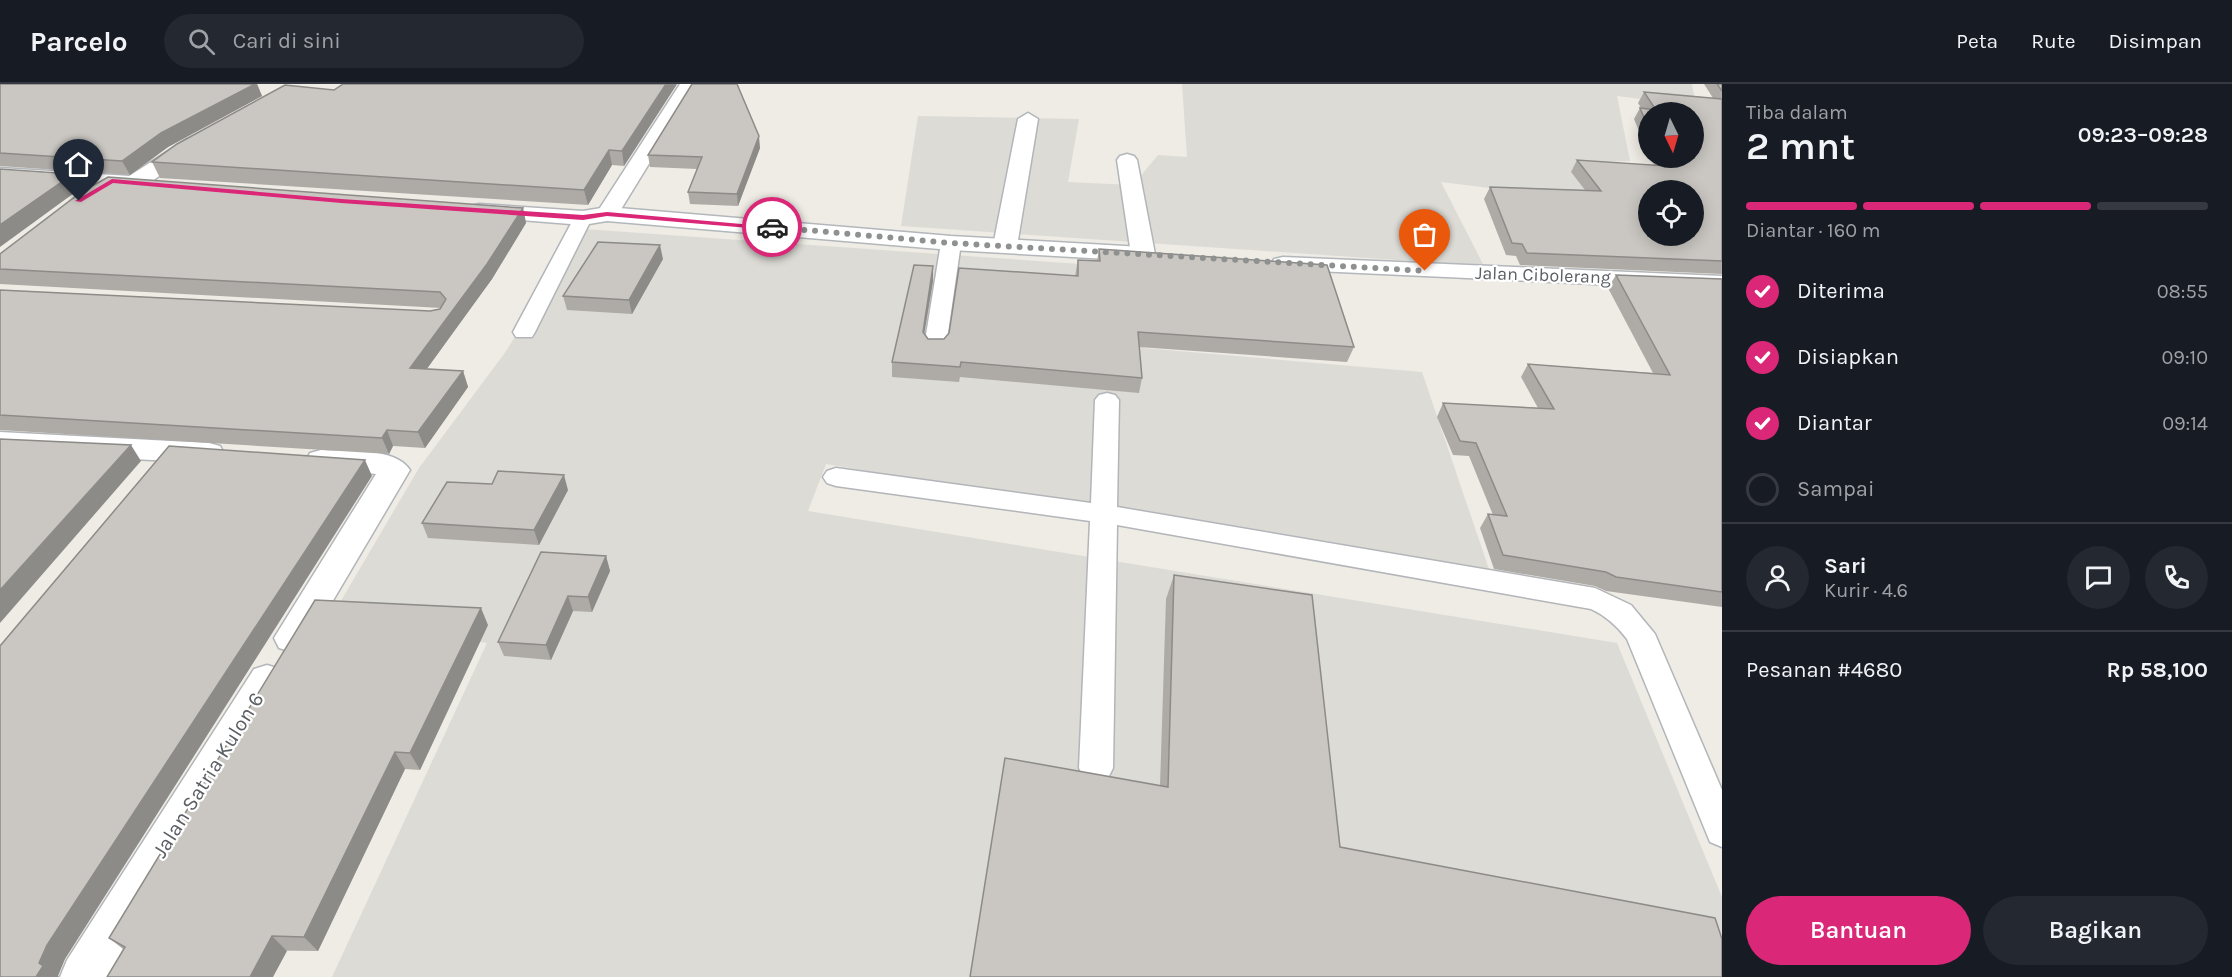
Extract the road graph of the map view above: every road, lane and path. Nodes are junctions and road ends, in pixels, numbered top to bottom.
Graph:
1 (689, 84) edge
2 (1028, 120) dead end
3 (206, 137) edge
4 (1127, 160) dead end
5 (0, 174) edge
6 (123, 182) junction
7 (168, 186) edge
8 (79, 201) edge
9 (456, 209) edge
10 (607, 214) junction
11 (583, 218) junction
12 (951, 243) junction
13 (1005, 246) junction
14 (1256, 262) edge
15 (1722, 283) edge
16 (524, 332) dead end
17 (935, 347) edge
18 (1107, 400) dead end
19 (0, 442) edge
20 (170, 450) junction
21 (241, 455) edge
22 (289, 458) edge
23 (147, 477) edge
24 (836, 477) dead end
25 (1105, 514) junction
26 (1096, 768) dead end
27 (1722, 831) edge
28 (84, 977) edge

1 - 10 street
2 - 13 street
3 - 6 street
4 - 13 street
5 - 6 street
6 - 7 street
6 - 8 street
9 - 11 street
10 - 11 street
10 - 12 street
11 - 16 lane
12 - 13 street
12 - 17 lane
14 - 15 street, Jalan Cibolerang
18 - 25 lane
19 - 20 street
20 - 21 street
20 - 23 street
22 - 28 street, Jalan Satria Kulon 6
24 - 25 lane
25 - 26 lane
25 - 27 lane

